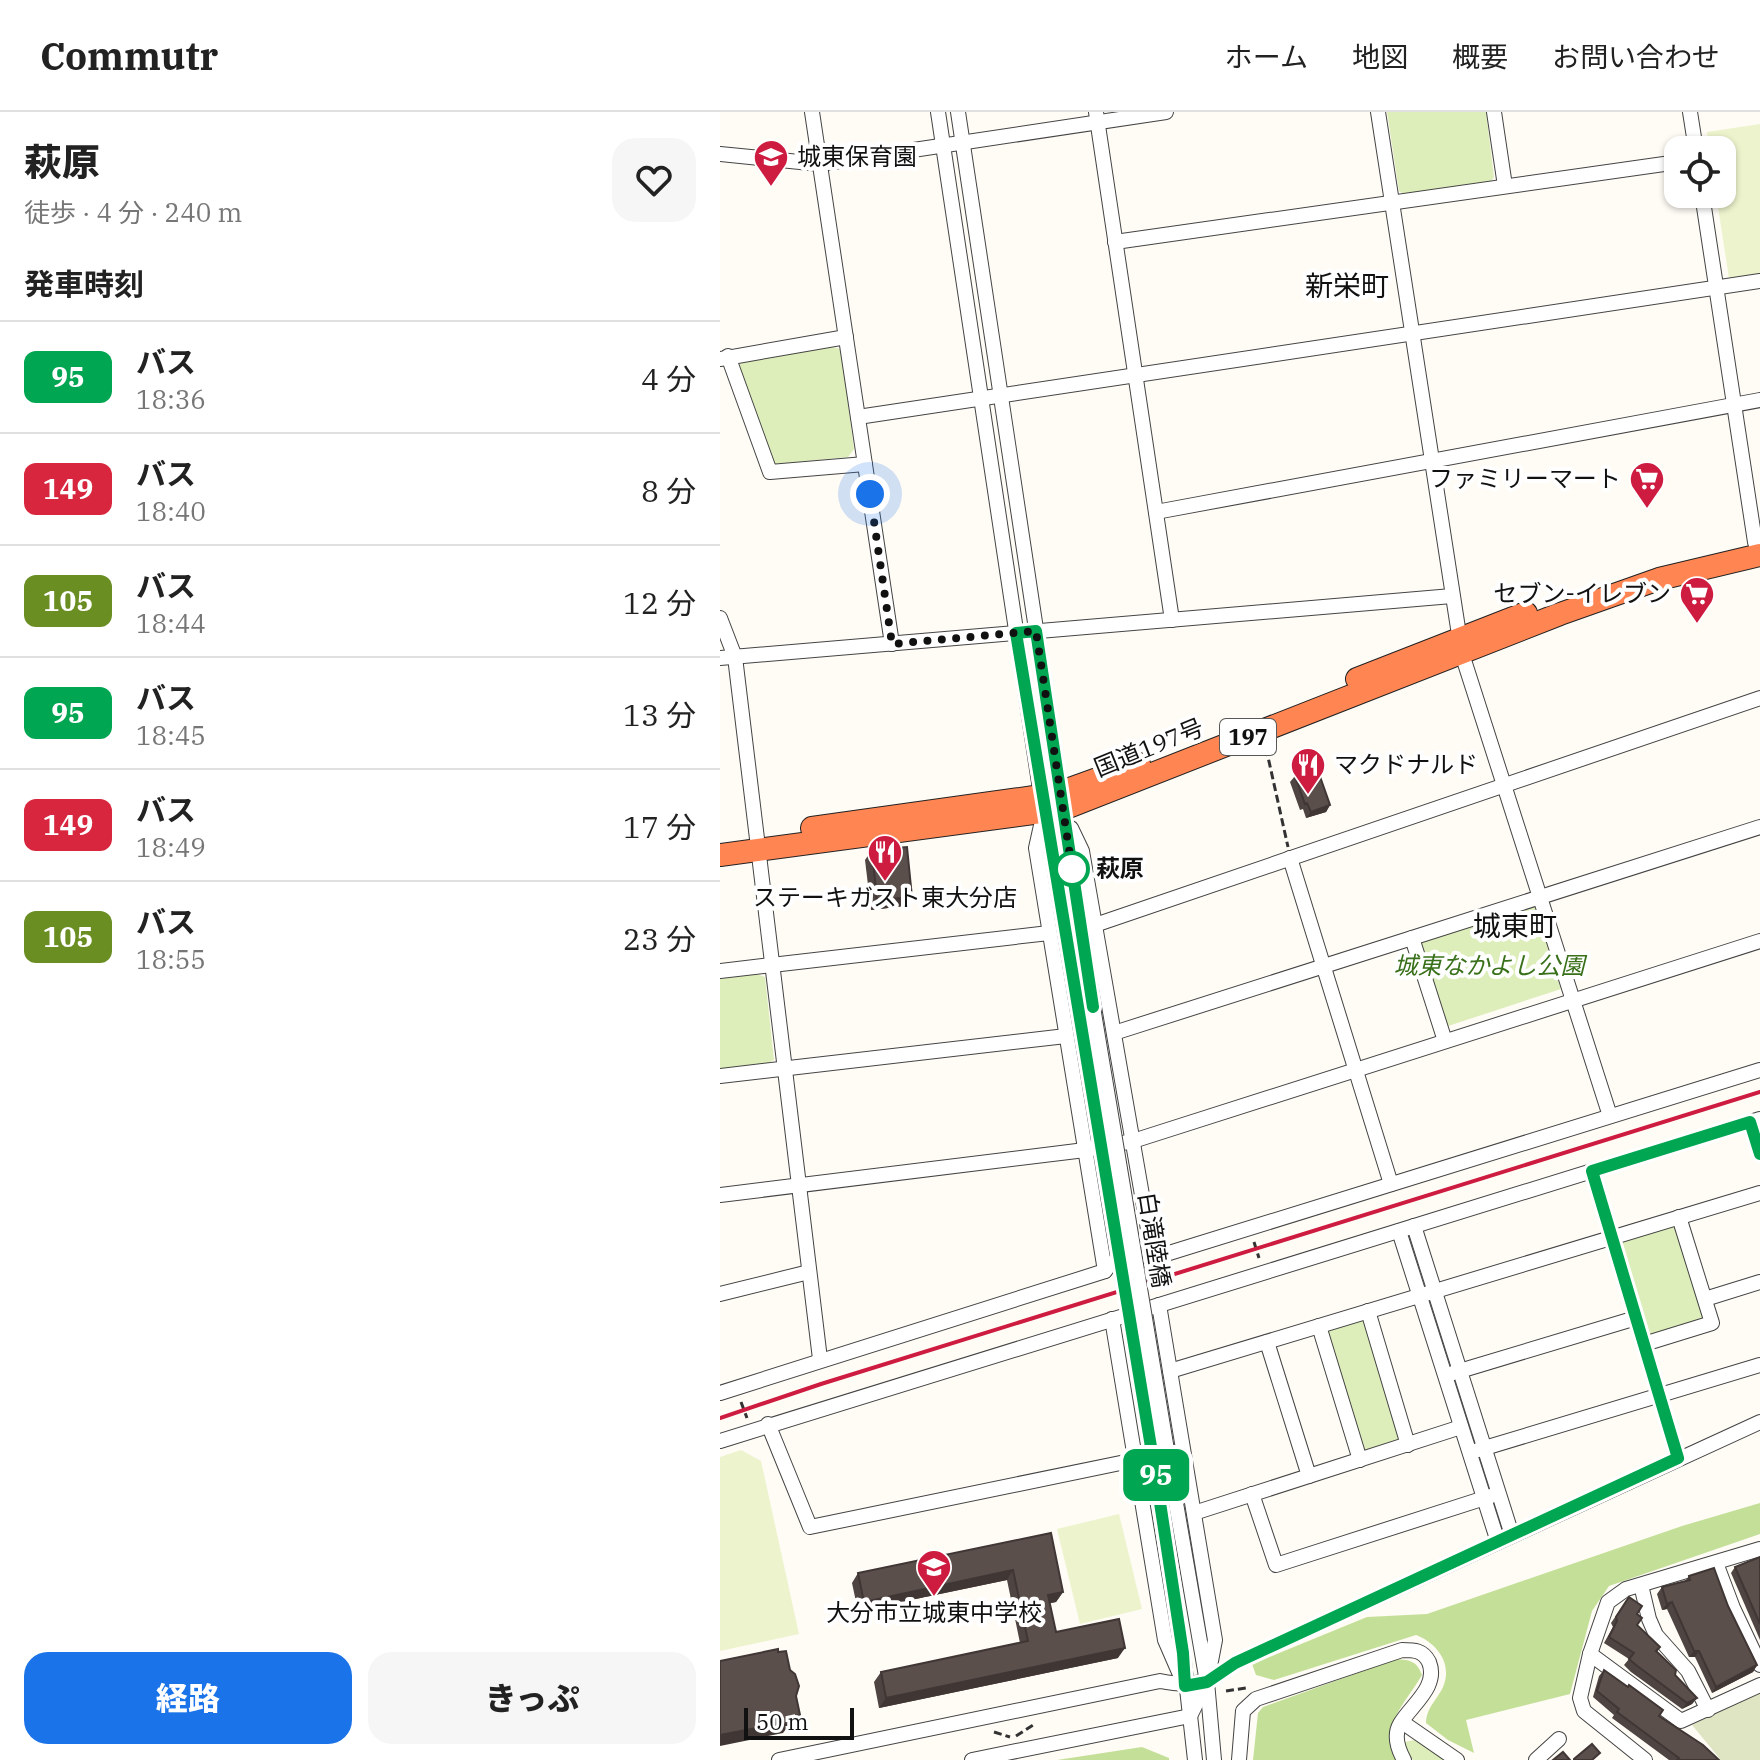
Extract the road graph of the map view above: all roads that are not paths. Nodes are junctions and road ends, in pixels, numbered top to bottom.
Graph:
1 (812, 112) edge
2 (938, 112) edge
3 (958, 112) edge
4 (1166, 112) edge
5 (1378, 112) edge
6 (1494, 112) edge
7 (1690, 112) edge
8 (1096, 117) edge
9 (1694, 136) edge
10 (963, 143) junction
11 (943, 146) junction
12 (720, 152) edge
13 (820, 164) junction
14 (1664, 164) edge
15 (1505, 186) junction
16 (1392, 203) junction
17 (1704, 208) edge
18 (1115, 242) junction
19 (1760, 281) edge
20 (1716, 287) junction
21 (1412, 333) junction
22 (846, 337) junction
23 (724, 358) edge
24 (1135, 375) junction
25 (1001, 395) junction
26 (981, 398) junction
27 (1760, 400) edge
28 (1734, 405) junction
29 (858, 417) junction
30 (1431, 461) junction
31 (865, 464) junction
32 (1156, 512) junction
33 (1759, 550) edge
34 (1452, 596) junction
35 (720, 618) edge
36 (1172, 620) junction
37 (1036, 631) junction
38 (1016, 633) junction
39 (892, 644) junction
40 (1460, 646) junction
41 (728, 658) edge
42 (1760, 698) edge
43 (1504, 785) junction
44 (1052, 803) junction
45 (1760, 827) edge
46 (720, 840) edge
47 (758, 843) junction
48 (720, 855) edge
49 (1290, 858) junction
50 (1540, 898) junction
51 (1095, 925) junction
52 (1049, 933) junction
53 (1412, 938) junction
54 (1760, 941) edge
55 (772, 965) junction
56 (1324, 967) junction
57 (720, 971) edge
58 (1573, 1000) junction
59 (1114, 1033) junction
60 (1066, 1036) junction
61 (1445, 1041) junction
62 (785, 1069) junction
63 (1356, 1070) junction
64 (1760, 1070) edge
65 (720, 1076) edge
66 (1610, 1116) junction
67 (1755, 1120) edge
68 (1133, 1141) junction
69 (1085, 1150) junction
70 (1760, 1154) edge
71 (1592, 1171) junction
72 (1391, 1184) junction
73 (799, 1186) junction
74 (1760, 1193) edge
75 (720, 1195) edge
76 (1679, 1217) junction
77 (1414, 1226) junction
78 (1399, 1231) junction
79 (1612, 1238) junction
80 (1153, 1258) junction
81 (1105, 1271) junction
82 (809, 1272) junction
83 (1760, 1282) edge
84 (1427, 1293) junction
85 (720, 1294) edge
86 (1705, 1299) junction
87 (1159, 1305) junction
88 (1368, 1311) junction
89 (1636, 1318) junction
90 (1112, 1319) junction
91 (1319, 1326) junction
92 (1267, 1342) junction
93 (1644, 1344) junction
94 (820, 1359) junction
95 (1760, 1365) edge
96 (1170, 1371) junction
97 (1460, 1371) junction
98 (1445, 1376) junction
99 (727, 1390) edge
100 (1659, 1395) junction
101 (1760, 1422) edge
102 (768, 1424) junction
103 (1461, 1427) junction
104 (720, 1441) edge
105 (1408, 1445) junction
106 (1485, 1448) junction
107 (1470, 1453) junction
108 (1678, 1458) junction
109 (1135, 1460) junction
110 (1360, 1460) junction
111 (1309, 1476) junction
112 (1165, 1482) junction
113 (1252, 1494) junction
114 (1499, 1494) junction
115 (1484, 1498) junction
116 (1194, 1513) junction
117 (1512, 1535) junction
118 (1498, 1542) junction
119 (1760, 1549) edge
120 (1716, 1563) junction
121 (1641, 1585) junction
122 (1590, 1654) junction
123 (1760, 1665) edge
124 (1207, 1682) junction
125 (1760, 1685) edge
126 (1185, 1686) junction
127 (1708, 1710) junction
128 (1190, 1716) junction
129 (1402, 1722) junction
130 (1559, 1739) dead end
131 (779, 1760) edge
132 (972, 1760) edge
133 (1195, 1760) edge
134 (1214, 1760) edge
135 (1239, 1760) edge
136 (1404, 1760) edge
137 (1457, 1760) edge
138 (1536, 1760) edge
139 (1645, 1760) edge

1 - 13 street
2 - 11 street
3 - 10 street
4 - 8 street
5 - 16 street
6 - 15 street
7 - 9 street
8 - 10 street
8 - 18 street
10 - 11 street
10 - 25 street
11 - 13 street
11 - 26 street
12 - 13 street
13 - 22 street
14 - 15 street
15 - 16 street
16 - 18 street
16 - 21 street
17 - 20 street
18 - 24 street
19 - 20 street
20 - 21 street
20 - 28 street
21 - 24 street
21 - 30 street
22 - 23 street
22 - 29 street
23 - 31 street
24 - 25 street
24 - 32 street
25 - 26 street
25 - 37 street
26 - 29 street
26 - 38 street
27 - 28 street
28 - 30 street
28 - 33 street
29 - 31 street
30 - 32 street
30 - 34 street
31 - 39 street
32 - 36 street
33 - 40 highway, 国道197号 / 197
34 - 36 street
34 - 40 street
35 - 41 street
36 - 37 street
37 - 38 street
37 - 44 street
38 - 39 street
38 - 44 street
39 - 41 street
40 - 43 street
40 - 44 highway, 国道197号 / 197
40 - 44 highway, 国道197号 / 197
41 - 47 street
42 - 43 street
43 - 49 street
43 - 50 street
44 - 47 highway, 国道197号 / 197
44 - 51 street
44 - 52 street
44 - 112 street, 白滝陸橋, bridge
45 - 50 street
46 - 47 highway, 国道197号 / 197
47 - 48 highway, 国道197号 / 197
47 - 55 street
49 - 51 street
49 - 56 street
50 - 53 street
50 - 58 street
51 - 59 street
52 - 55 street
52 - 60 street
53 - 56 street
53 - 61 street
54 - 58 street
55 - 57 street
55 - 62 street
56 - 59 street
56 - 63 street
58 - 61 street
58 - 66 street
59 - 68 street
60 - 62 street
60 - 69 street
61 - 63 street
62 - 65 street
62 - 73 street
63 - 68 street
63 - 72 street
64 - 66 street
66 - 72 street
67 - 70 street
67 - 71 street
68 - 69 street
68 - 80 street
69 - 73 street
69 - 81 street
71 - 77 street
71 - 79 street
72 - 80 street
73 - 75 street
73 - 82 street
74 - 76 street
76 - 79 street
76 - 86 street
77 - 78 street
77 - 84 street
78 - 84 street
78 - 87 street
79 - 84 street
79 - 89 street
80 - 81 street
81 - 94 street
82 - 85 street
82 - 94 street
83 - 86 street
84 - 88 street
84 - 97 street
84 - 98 street
86 - 93 street
87 - 90 street
87 - 96 street
88 - 91 street
88 - 105 street
89 - 93 street
89 - 97 street
90 - 102 street
90 - 109 street
91 - 92 street
91 - 110 street
92 - 96 street
92 - 111 street
93 - 100 street
94 - 99 street
95 - 100 street
96 - 116 street
97 - 98 street
97 - 106 street
98 - 103 street
100 - 106 street
100 - 108 street
101 - 108 street
102 - 104 street
102 - 109 street
103 - 105 street
103 - 107 street
105 - 110 street
106 - 107 street
106 - 114 street
107 - 115 street
108 - 117 street
109 - 126 street
110 - 111 street
111 - 113 street
112 - 124 street
112 - 126 street
113 - 115 street
113 - 116 street
114 - 115 street
114 - 117 street
115 - 118 street
116 - 124 street
117 - 118 street
118 - 124 street
119 - 120 street
120 - 121 street
120 - 123 street
121 - 122 street
121 - 127 street
122 - 127 street
122 - 139 street
124 - 126 street
124 - 128 street
124 - 134 street
125 - 127 street
126 - 128 street
126 - 131 street
128 - 132 street
128 - 133 street
129 - 135 street
129 - 136 street
129 - 137 street
130 - 138 street

